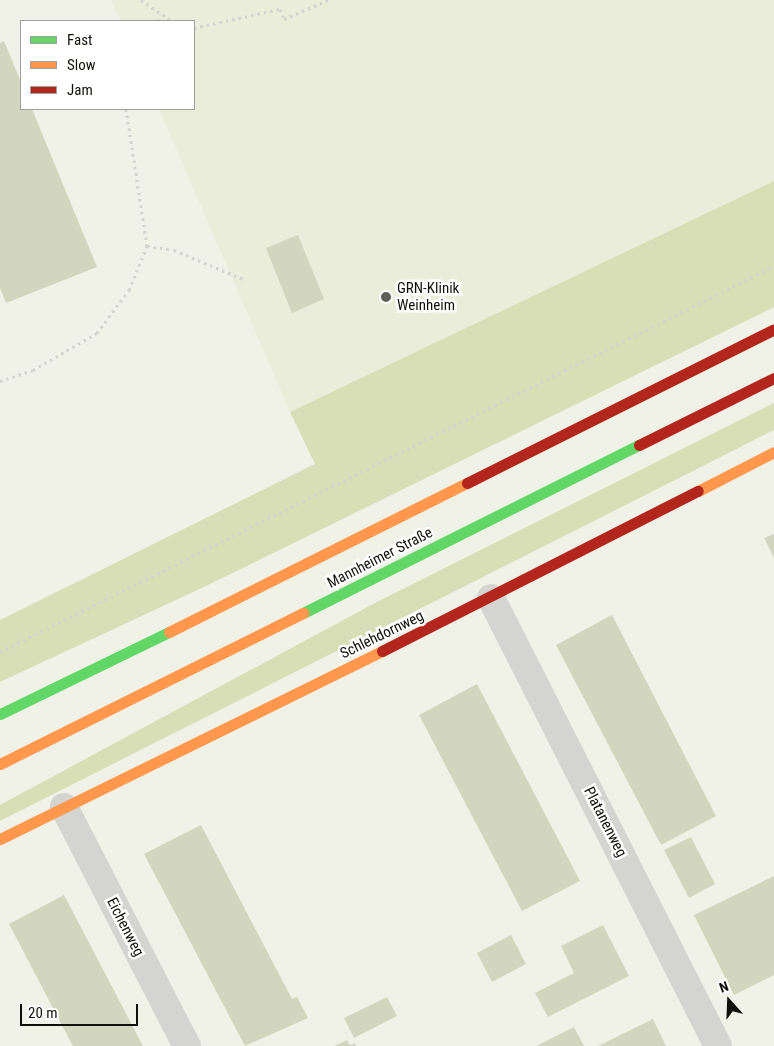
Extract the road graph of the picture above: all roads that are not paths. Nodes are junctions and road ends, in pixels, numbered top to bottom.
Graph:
1 (774, 329) edge
2 (774, 378) edge
3 (774, 452) edge
4 (491, 598) junction
5 (0, 714) edge
6 (0, 764) edge
7 (64, 807) junction
8 (0, 839) edge
9 (187, 1046) edge
10 (718, 1046) edge

1 - 5 main road, Mannheimer Straße
2 - 6 main road, Mannheimer Straße
3 - 4 main road, Schlehdornweg
4 - 7 main road, Schlehdornweg
4 - 10 street, Platanenweg
7 - 8 main road, Schlehdornweg
7 - 9 street, Eichenweg

